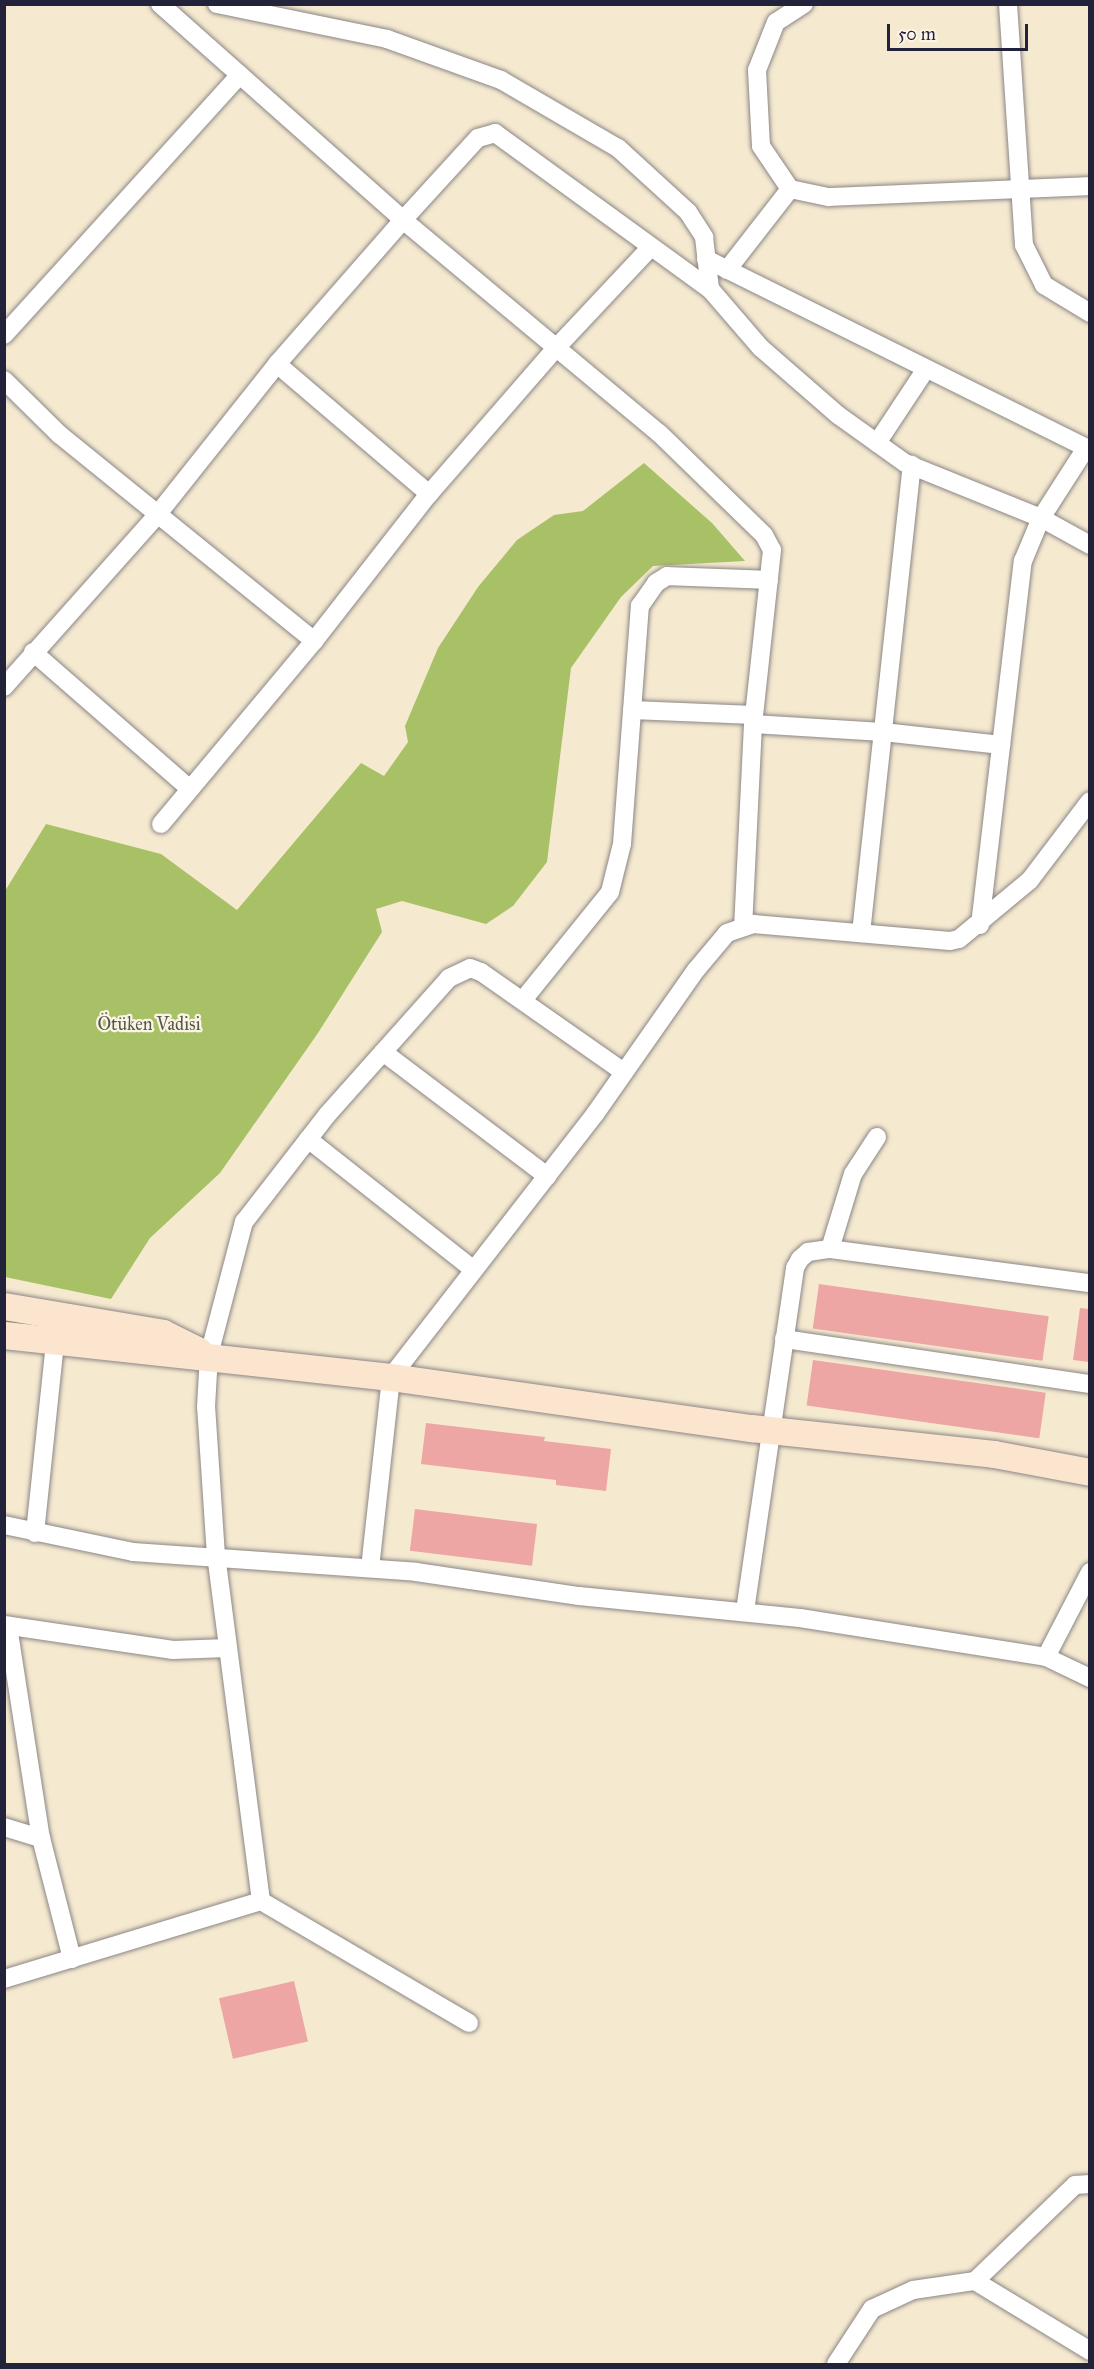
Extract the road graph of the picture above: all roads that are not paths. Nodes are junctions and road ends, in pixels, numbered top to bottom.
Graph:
1 (160, 4) edge
2 (217, 4) edge
3 (804, 4) edge
4 (1008, 4) edge
5 (240, 75) junction
6 (1089, 186) edge
7 (790, 189) junction
8 (1018, 190) junction
9 (403, 220) junction
10 (650, 248) junction
11 (706, 259) junction
12 (728, 270) junction
13 (710, 289) junction
14 (1089, 314) edge
15 (4, 335) edge
16 (556, 348) junction
17 (277, 364) junction
18 (926, 369) junction
19 (4, 380) edge
20 (877, 443) junction
21 (1088, 449) edge
22 (912, 465) junction
23 (429, 494) junction
24 (157, 515) junction
25 (1041, 518) junction
26 (1089, 544) edge
27 (769, 580) junction
28 (314, 641) junction
29 (33, 652) junction
30 (4, 687) edge
31 (632, 710) junction
32 (754, 720) junction
33 (883, 732) junction
34 (1001, 745) junction
35 (190, 789) junction
36 (1089, 801) edge
37 (160, 824) dead end
38 (980, 925) junction
39 (743, 927) junction
40 (861, 933) junction
41 (523, 1000) junction
42 (383, 1052) junction
43 (624, 1072) junction
44 (877, 1137) dead end
45 (308, 1139) junction
46 (547, 1176) junction
47 (830, 1249) junction
48 (474, 1270) junction
49 (1089, 1283) edge
50 (4, 1306) edge
51 (4, 1335) edge
52 (784, 1339) junction
53 (55, 1342) junction
54 (209, 1355) junction
55 (391, 1377) junction
56 (1089, 1384) edge
57 (771, 1431) junction
58 (1089, 1472) edge
59 (4, 1525) edge
60 (35, 1533) junction
61 (216, 1556) junction
62 (370, 1568) junction
63 (1089, 1572) edge
64 (745, 1611) junction
65 (6, 1626) edge
66 (228, 1648) junction
67 (1046, 1657) junction
68 (1089, 1678) edge
69 (4, 1827) edge
70 (41, 1838) junction
71 (261, 1901) junction
72 (72, 1959) junction
73 (4, 1979) edge
74 (469, 2023) dead end
75 (1089, 2184) edge
76 (975, 2281) junction
77 (1089, 2351) edge
78 (836, 2364) edge

1 - 5 street
2 - 11 street
3 - 7 street
4 - 8 street
5 - 9 street
5 - 15 street
6 - 8 street
7 - 8 street
7 - 12 street
8 - 14 street
9 - 10 street
9 - 16 street
9 - 17 street
10 - 13 street
10 - 16 street
11 - 12 street
11 - 13 street
12 - 18 street
13 - 20 street
16 - 23 street
16 - 27 street
17 - 23 street
17 - 24 street
18 - 20 street
18 - 21 street
19 - 24 street
20 - 22 street
21 - 25 street
22 - 25 street
22 - 33 street
23 - 28 street
24 - 28 street
24 - 29 street
25 - 26 street
25 - 34 street
27 - 31 street
27 - 32 street
28 - 35 street
29 - 30 street
29 - 35 street
31 - 32 street
31 - 41 street
32 - 33 street
32 - 39 street
33 - 34 street
33 - 40 street
34 - 38 street
35 - 37 street
36 - 38 street
38 - 40 street
39 - 40 street
39 - 43 street
41 - 42 street
41 - 43 street
42 - 45 street
42 - 46 street
43 - 46 street
44 - 47 street
45 - 48 street
45 - 54 street
46 - 48 street
47 - 49 street
47 - 52 street
48 - 55 street
50 - 54 street
51 - 53 street
52 - 56 street
52 - 57 street
53 - 54 street
53 - 60 street
54 - 55 street
54 - 61 street
55 - 57 street
55 - 62 street
57 - 58 street
57 - 64 street
59 - 60 street
60 - 61 street
61 - 62 street
61 - 66 street
62 - 64 street
63 - 67 street
64 - 67 street
65 - 66 street
65 - 70 street
66 - 71 street
67 - 68 street
69 - 70 street
70 - 72 street
71 - 72 street
71 - 74 street
72 - 73 street
75 - 76 street
76 - 77 street
76 - 78 street

